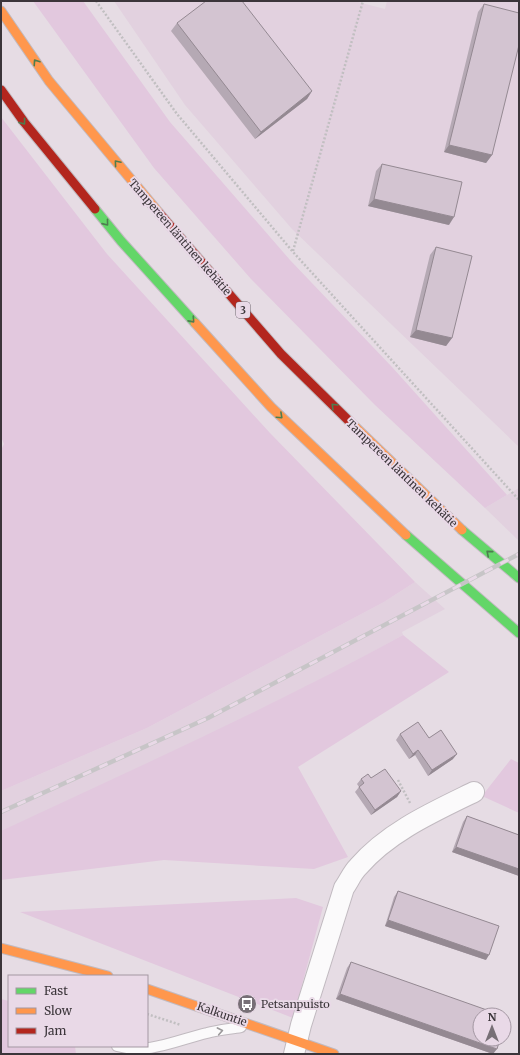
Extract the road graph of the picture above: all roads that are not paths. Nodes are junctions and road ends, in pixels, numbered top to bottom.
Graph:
1 (1, 11) edge
2 (1, 90) edge
3 (519, 578) edge
4 (519, 634) edge
5 (474, 792) dead end
6 (1, 948) edge
7 (102, 975) edge
8 (148, 989) edge
9 (252, 1025) junction
10 (121, 1047) edge
11 (295, 1047) edge
12 (334, 1054) edge

3 -> 1 main road, Tampereen läntinen kehätie / 3
2 -> 4 main road
5 - 11 street
6 - 7 main road
8 - 9 main road, Kalkuntie
10 -> 9 lane
9 - 11 main road, Kalkuntie
11 - 12 main road, Kalkuntie

